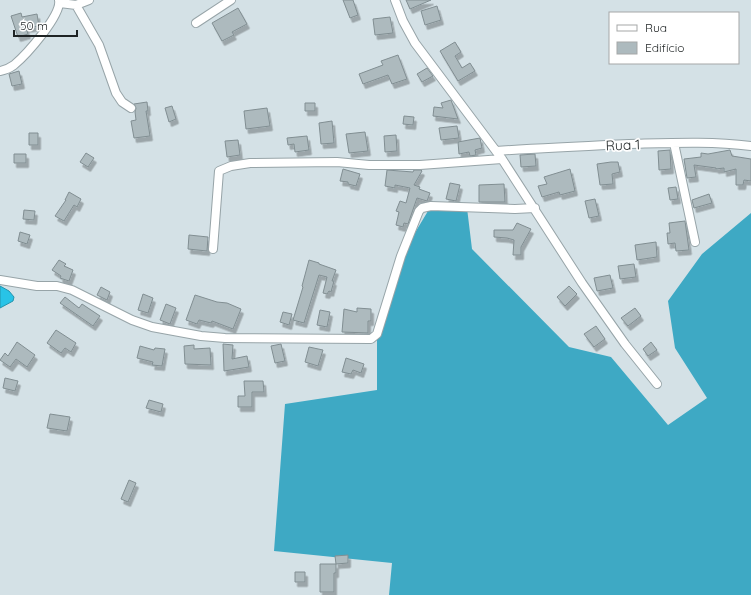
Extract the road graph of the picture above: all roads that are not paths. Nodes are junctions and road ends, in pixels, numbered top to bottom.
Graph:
1 (89, 0) edge
2 (231, 0) edge
3 (395, 0) edge
4 (60, 2) edge
5 (76, 5) junction
6 (196, 23) dead end
7 (0, 71) edge
8 (131, 108) dead end
9 (674, 143) junction
10 (751, 146) edge
11 (496, 151) junction
12 (502, 159) junction
13 (535, 208) junction
14 (695, 242) dead end
15 (213, 249) dead end
16 (0, 280) edge
17 (657, 384) dead end

1 - 5 street
2 - 6 street
3 - 11 street
4 - 5 street
4 - 7 street
5 - 8 street
9 - 10 street, Rua 1
9 - 11 street, Rua 1
9 - 14 street
11 - 12 street
12 - 13 street
12 - 15 street
13 - 16 street
13 - 17 street

